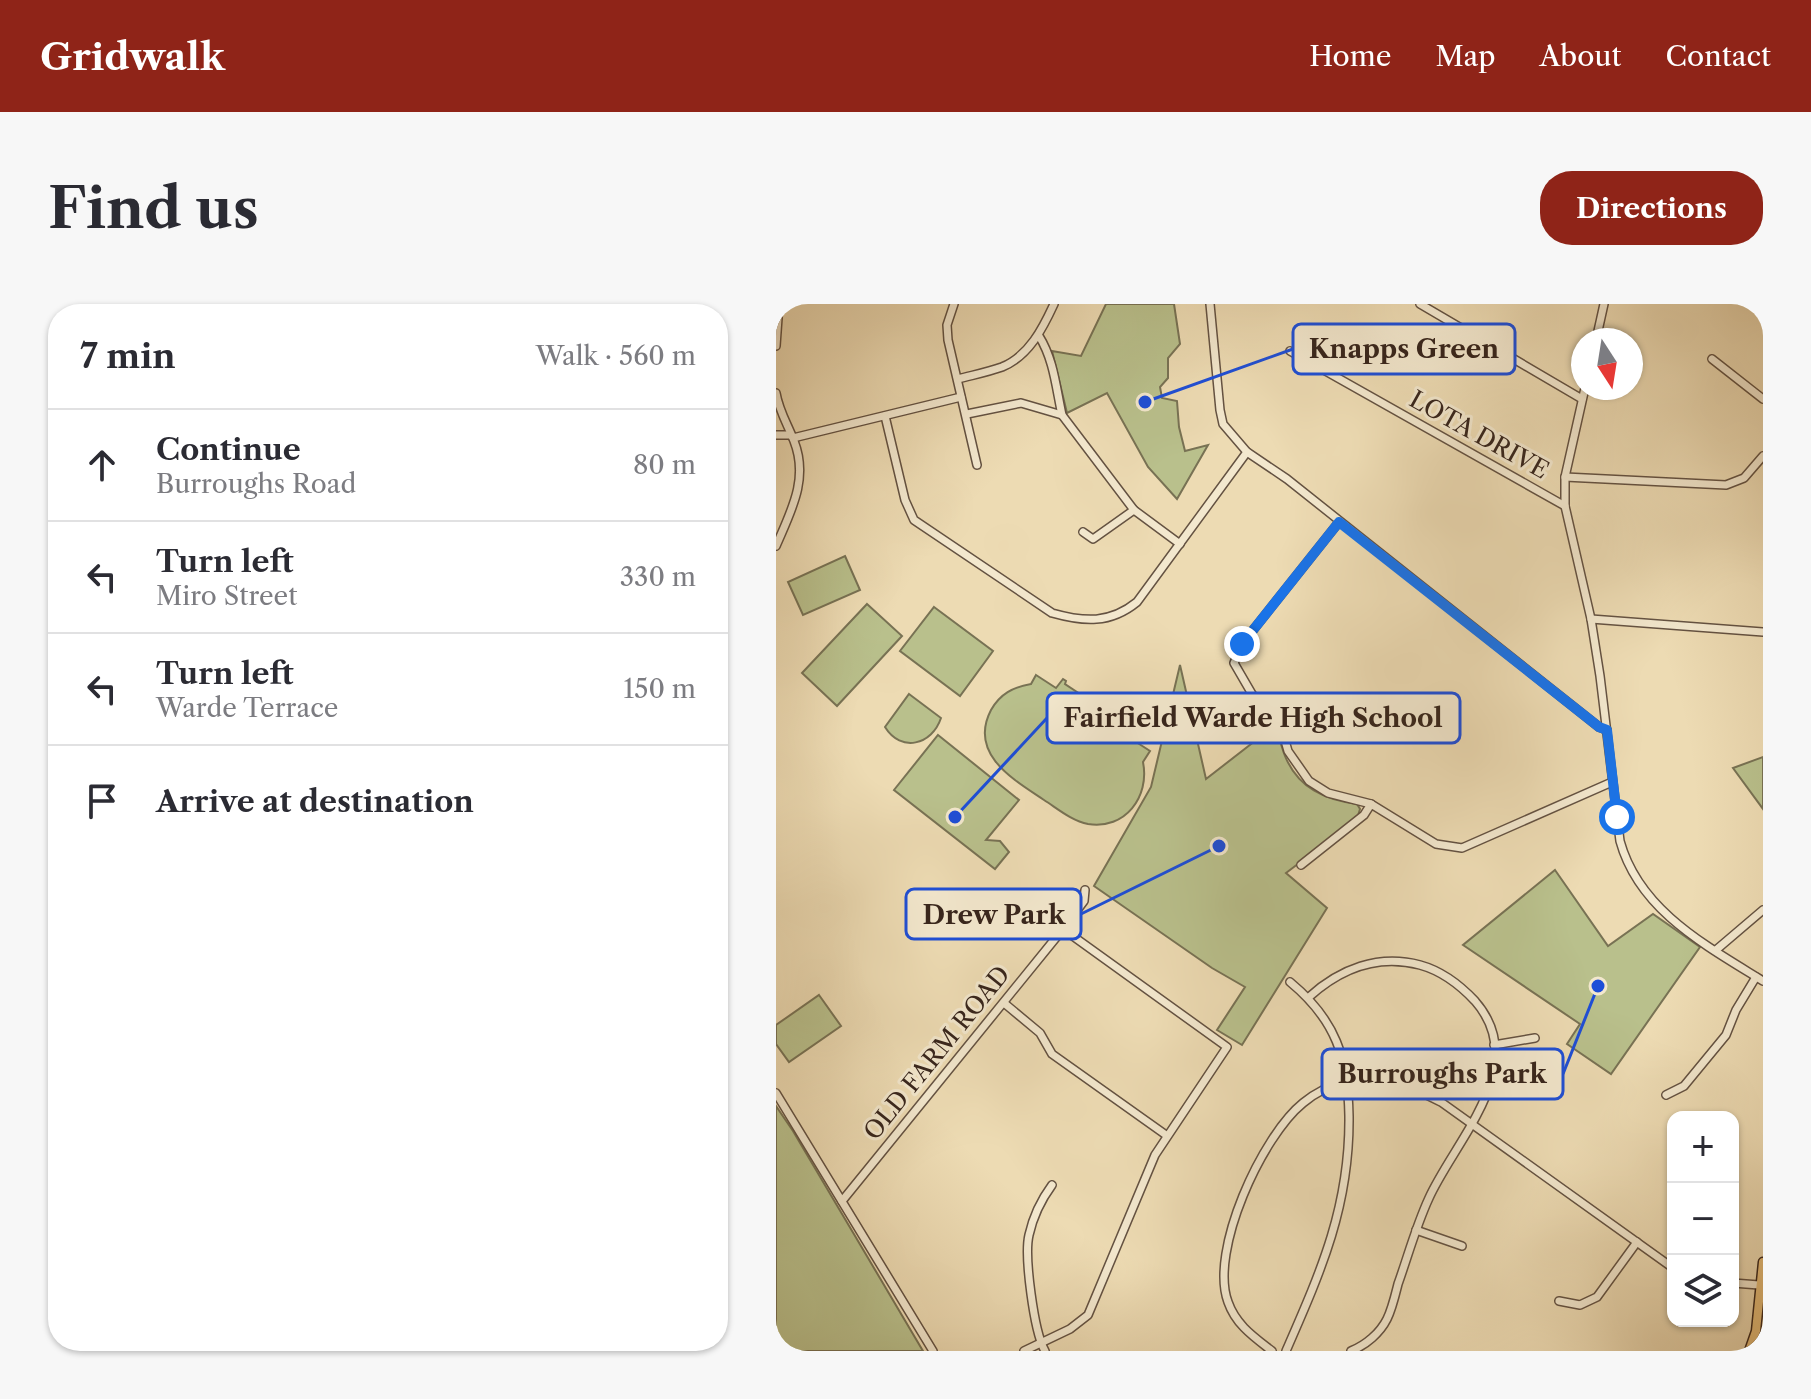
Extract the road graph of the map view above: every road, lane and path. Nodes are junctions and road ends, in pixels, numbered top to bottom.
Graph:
1 (779, 304) edge
2 (954, 304) edge
3 (1054, 304) edge
4 (1210, 304) edge
5 (1420, 304) edge
6 (1604, 304) edge
7 (1599, 328) edge
8 (1039, 336) junction
9 (776, 346) edge
10 (1290, 351) dead end
11 (1712, 359) dead end
12 (958, 379) junction
13 (776, 393) edge
14 (1571, 393) edge
15 (961, 397) junction
16 (1763, 399) edge
17 (1582, 400) edge
18 (967, 414) junction
19 (1062, 415) junction
20 (885, 416) junction
21 (776, 435) edge
22 (792, 437) junction
23 (1247, 452) junction
24 (1763, 456) edge
25 (977, 465) dead end
26 (1565, 477) junction
27 (1565, 506) junction
28 (1134, 510) junction
29 (1339, 522) junction
30 (1083, 532) dead end
31 (1180, 544) junction
32 (776, 546) edge
33 (1591, 619) junction
34 (1763, 632) edge
35 (1607, 730) junction
36 (1612, 782) junction
37 (1371, 804) junction
38 (1301, 865) dead end
39 (1085, 890) dead end
40 (1763, 910) edge
41 (1063, 929) junction
42 (1716, 950) junction
43 (1760, 979) edge
44 (1290, 982) dead end
45 (1309, 997) junction
46 (1004, 1003) junction
47 (1535, 1038) dead end
48 (1494, 1045) junction
49 (1348, 1080) junction
50 (776, 1093) edge
51 (1666, 1095) dead end
52 (1472, 1123) junction
53 (1166, 1135) junction
54 (1052, 1185) dead end
55 (842, 1201) junction
56 (1416, 1230) junction
57 (1637, 1242) junction
58 (1462, 1246) dead end
59 (1763, 1262) edge
60 (1667, 1264) edge
61 (1739, 1283) edge
62 (1759, 1285) junction
63 (1559, 1301) dead end
64 (1043, 1347) edge
65 (933, 1351) edge
66 (1024, 1351) edge
67 (1272, 1351) edge
68 (1286, 1351) edge
69 (1351, 1351) edge
70 (1749, 1351) edge

1 - 9 street
2 - 12 street
3 - 8 street
4 - 23 street
5 - 14 street
6 - 7 street
8 - 12 street
8 - 19 street
10 - 27 street, LOTA DRIVE
11 - 16 street
12 - 15 street
13 - 22 street
15 - 18 street
15 - 20 street
17 - 26 street
18 - 19 street
18 - 25 street
19 - 28 street
20 - 22 street
20 - 31 street
21 - 22 street
22 - 32 street
23 - 29 street
23 - 31 street
24 - 26 street
26 - 27 street
27 - 33 street
28 - 30 street
28 - 31 street
29 - 35 street
29 - 37 street
33 - 34 street
33 - 35 street
35 - 36 street
36 - 37 street
36 - 42 street
37 - 38 street
39 - 41 street, OLD FARM ROAD
40 - 42 street
41 - 46 street, OLD FARM ROAD
41 - 53 street
42 - 43 street
43 - 51 street
44 - 45 street
45 - 48 street
45 - 49 street
46 - 53 street
46 - 55 street, OLD FARM ROAD
47 - 48 street
48 - 52 street
49 - 52 street
49 - 67 street
49 - 68 street
50 - 55 street
52 - 56 street
52 - 57 street
53 - 64 street
54 - 64 street
55 - 65 street
56 - 58 street
56 - 69 street
57 - 60 street
57 - 63 street
59 - 62 main road
61 - 62 street
62 - 70 main road
64 - 66 street

